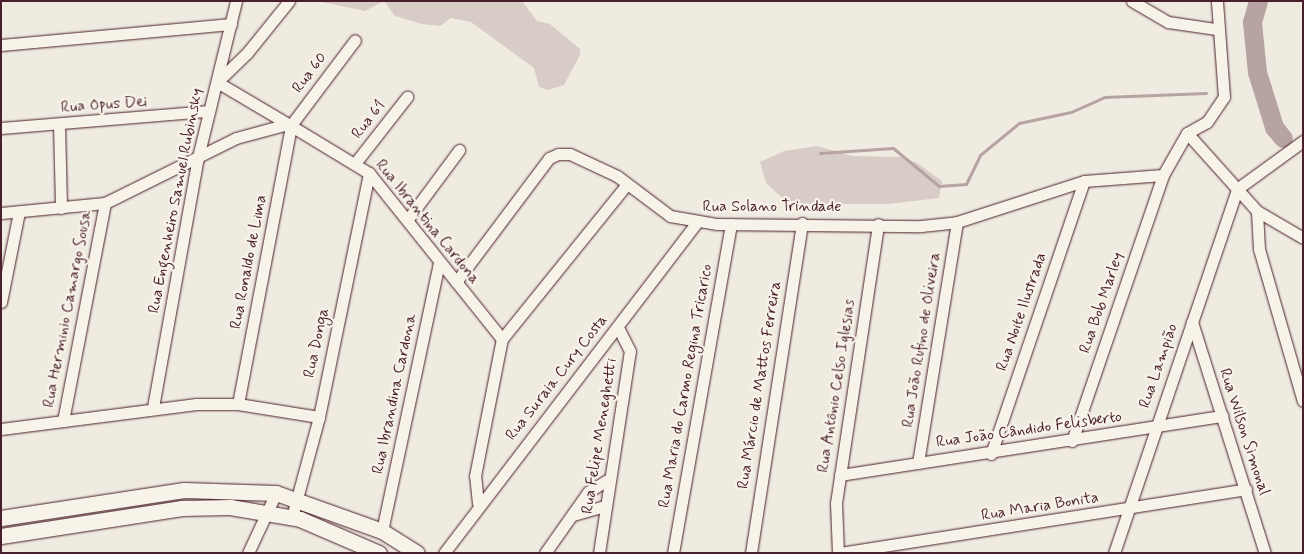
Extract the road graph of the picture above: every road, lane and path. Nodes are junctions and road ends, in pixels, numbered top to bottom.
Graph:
1 (236, 1) edge
2 (288, 1) edge
3 (1132, 1) edge
4 (1217, 1) edge
5 (231, 24) junction
6 (1216, 29) junction
7 (355, 40) dead end
8 (1, 45) edge
9 (216, 82) junction
10 (407, 98) dead end
11 (209, 111) junction
12 (59, 124) junction
13 (290, 124) junction
14 (1, 128) edge
15 (1187, 133) junction
16 (1303, 141) edge
17 (459, 150) dead end
18 (198, 157) junction
19 (356, 162) junction
20 (369, 173) junction
21 (1163, 175) junction
22 (1084, 181) junction
23 (627, 184) junction
24 (1236, 189) junction
25 (105, 203) junction
26 (61, 208) junction
27 (1257, 210) junction
28 (19, 212) junction
29 (1, 213) edge
30 (408, 219) junction
31 (957, 222) junction
32 (696, 223) junction
33 (802, 223) junction
34 (731, 224) junction
35 (878, 224) junction
36 (1303, 238) edge
37 (439, 262) junction
38 (456, 282) junction
39 (1, 302) edge
40 (1192, 322) junction
41 (618, 327) junction
42 (502, 339) junction
43 (1303, 401) edge
44 (238, 404) junction
45 (153, 407) junction
46 (1222, 416) junction
47 (319, 417) junction
48 (63, 421) junction
49 (1155, 428) junction
50 (1, 429) edge
51 (1072, 441) junction
52 (991, 454) junction
53 (918, 463) junction
54 (840, 475) junction
55 (607, 480) junction
56 (1246, 489) junction
57 (276, 493) junction
58 (298, 497) junction
59 (478, 503) junction
60 (604, 506) junction
61 (1130, 509) junction
62 (270, 512) junction
63 (573, 514) junction
64 (292, 517) junction
65 (1, 518) edge
66 (382, 531) junction
67 (1, 536) edge
68 (248, 553) edge
69 (379, 553) edge
70 (417, 553) edge
71 (444, 553) edge
72 (545, 553) edge
73 (599, 553) edge
74 (673, 553) edge
75 (750, 553) edge
76 (838, 553) edge
77 (1114, 553) edge
78 (1265, 553) edge

1 - 5 street, Rua Engenheiro Samuel Rubinsky
2 - 9 street
3 - 6 street
4 - 6 street
5 - 8 street
5 - 9 street, Rua Engenheiro Samuel Rubinsky
6 - 15 street
7 - 13 street, Rua 60
9 - 11 street, Rua Engenheiro Samuel Rubinsky
9 - 13 street, Rua Ibrantina Cardona
10 - 19 street, Rua 61
11 - 12 street, Rua Opus Dei
11 - 18 street, Rua Engenheiro Samuel Rubinsky
12 - 14 street, Rua Opus Dei
12 - 26 street
13 - 18 street
13 - 19 street, Rua Ibrantina Cardona
13 - 44 street, Rua Ronaldo de Lima
15 - 21 street, Rua Bob Marley
15 - 24 street
16 - 24 street
17 - 30 street
18 - 25 street
18 - 45 street, Rua Engenheiro Samuel Rubinsky
19 - 20 street, Rua Ibrantina Cardona
20 - 30 street, Rua Ibrantina Cardona
20 - 47 street, Rua Donga
21 - 22 street, Rua Solano Trindade
21 - 51 street, Rua Bob Marley
22 - 31 street, Rua Solano Trindade
22 - 52 street, Rua Noite Ilustrada
23 - 32 street, Rua Solano Trindade
23 - 38 street, Rua Solano Trindade
23 - 42 street
24 - 27 street
24 - 40 street, Rua Lampião
25 - 26 street
25 - 48 street, Rua Herminio Camargo Sousa
26 - 28 street
27 - 36 street
27 - 43 street
28 - 29 street
28 - 39 street
30 - 37 street, Rua Ibrantina Cardona
31 - 35 street, Rua Solano Trindade
31 - 53 street, Rua João Rufino de Oliveira
32 - 34 street, Rua Solano Trindade
32 - 41 street, Rua Suraia Cury Costa
33 - 34 street, Rua Solano Trindade
33 - 35 street, Rua Solano Trindade
33 - 75 street, Rua Márcio de Mattos Ferreira
34 - 74 street, Rua Maria do Carmo Regina Tricarico
35 - 54 street, Rua Antônio Celso Iglesias
37 - 38 street, Rua Ibrantina Cardona
37 - 66 street, Rua Ibrandina Cardona
38 - 42 street, Rua Ibrantina Cardona
40 - 46 street, Rua Wilson Simonal
40 - 49 street, Rua Lampião
41 - 55 street, Rua Felipe Meneghetti
41 - 59 street, Rua Suraia Cury Costa
42 - 59 street
44 - 45 street
44 - 47 street
45 - 48 street
46 - 49 street, Rua João Cândido Felisberto
46 - 56 street, Rua Wilson Simonal
47 - 58 street, Rua Donga
48 - 50 street
49 - 51 street, Rua João Cândido Felisberto
49 - 61 street, Rua Lampião
51 - 52 street, Rua João Cândido Felisberto
52 - 53 street, Rua João Cândido Felisberto
53 - 54 street, Rua João Cândido Felisberto
54 - 76 street, Rua Antônio Celso Iglesias
55 - 60 street, Rua Felipe Meneghetti
55 - 63 street
56 - 61 street, Rua Maria Bonita
56 - 78 street, Rua Wilson Simonal
57 - 58 main road
57 - 62 street
57 - 65 main road
58 - 64 street, Rua Donga
58 - 66 main road
59 - 71 street, Rua Suraia Cury Costa
60 - 63 street
60 - 73 street, Rua Felipe Meneghetti
61 - 76 street, Rua Maria Bonita
61 - 77 street, Rua Lampião
62 - 64 main road
62 - 67 main road
62 - 68 street
63 - 72 street
64 - 69 main road
66 - 70 main road

